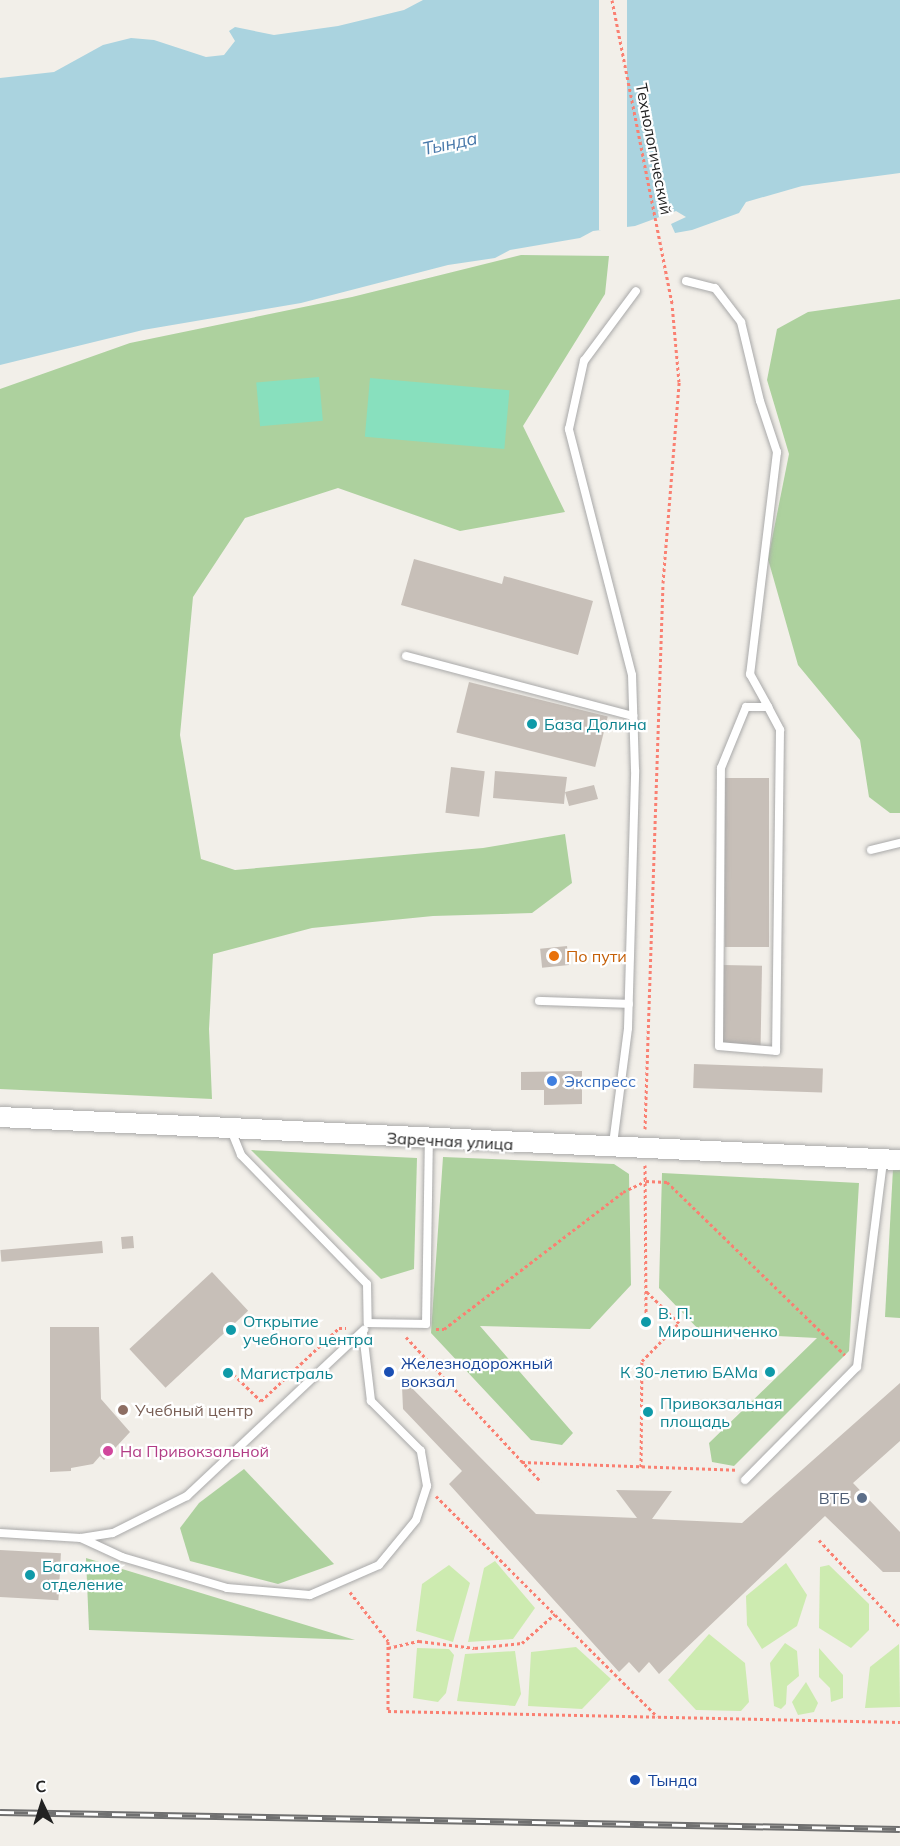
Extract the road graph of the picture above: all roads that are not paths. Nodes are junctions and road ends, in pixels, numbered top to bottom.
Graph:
1 (686, 281) dead end
2 (636, 291) dead end
3 (406, 656) dead end
4 (768, 707) junction
5 (633, 716) junction
6 (900, 843) edge
7 (871, 850) dead end
8 (540, 1001) dead end
9 (629, 1004) junction
10 (0, 1116) edge
11 (231, 1130) junction
12 (429, 1140) junction
13 (612, 1149) junction
14 (892, 1161) edge
15 (368, 1323) junction
16 (363, 1333) junction
17 (745, 1480) dead end
18 (0, 1533) edge
19 (81, 1538) junction

1 - 4 lane
2 - 5 lane
3 - 5 lane
4 - 4 lane
5 - 9 lane
6 - 7 lane
8 - 9 lane
9 - 13 lane
10 - 11 street, Заречная улица
11 - 12 street, Заречная улица
11 - 15 lane
12 - 13 street, Заречная улица
12 - 15 lane
13 - 14 street, Заречная улица
14 - 17 lane
15 - 16 lane
16 - 19 lane
16 - 19 lane
18 - 19 lane

